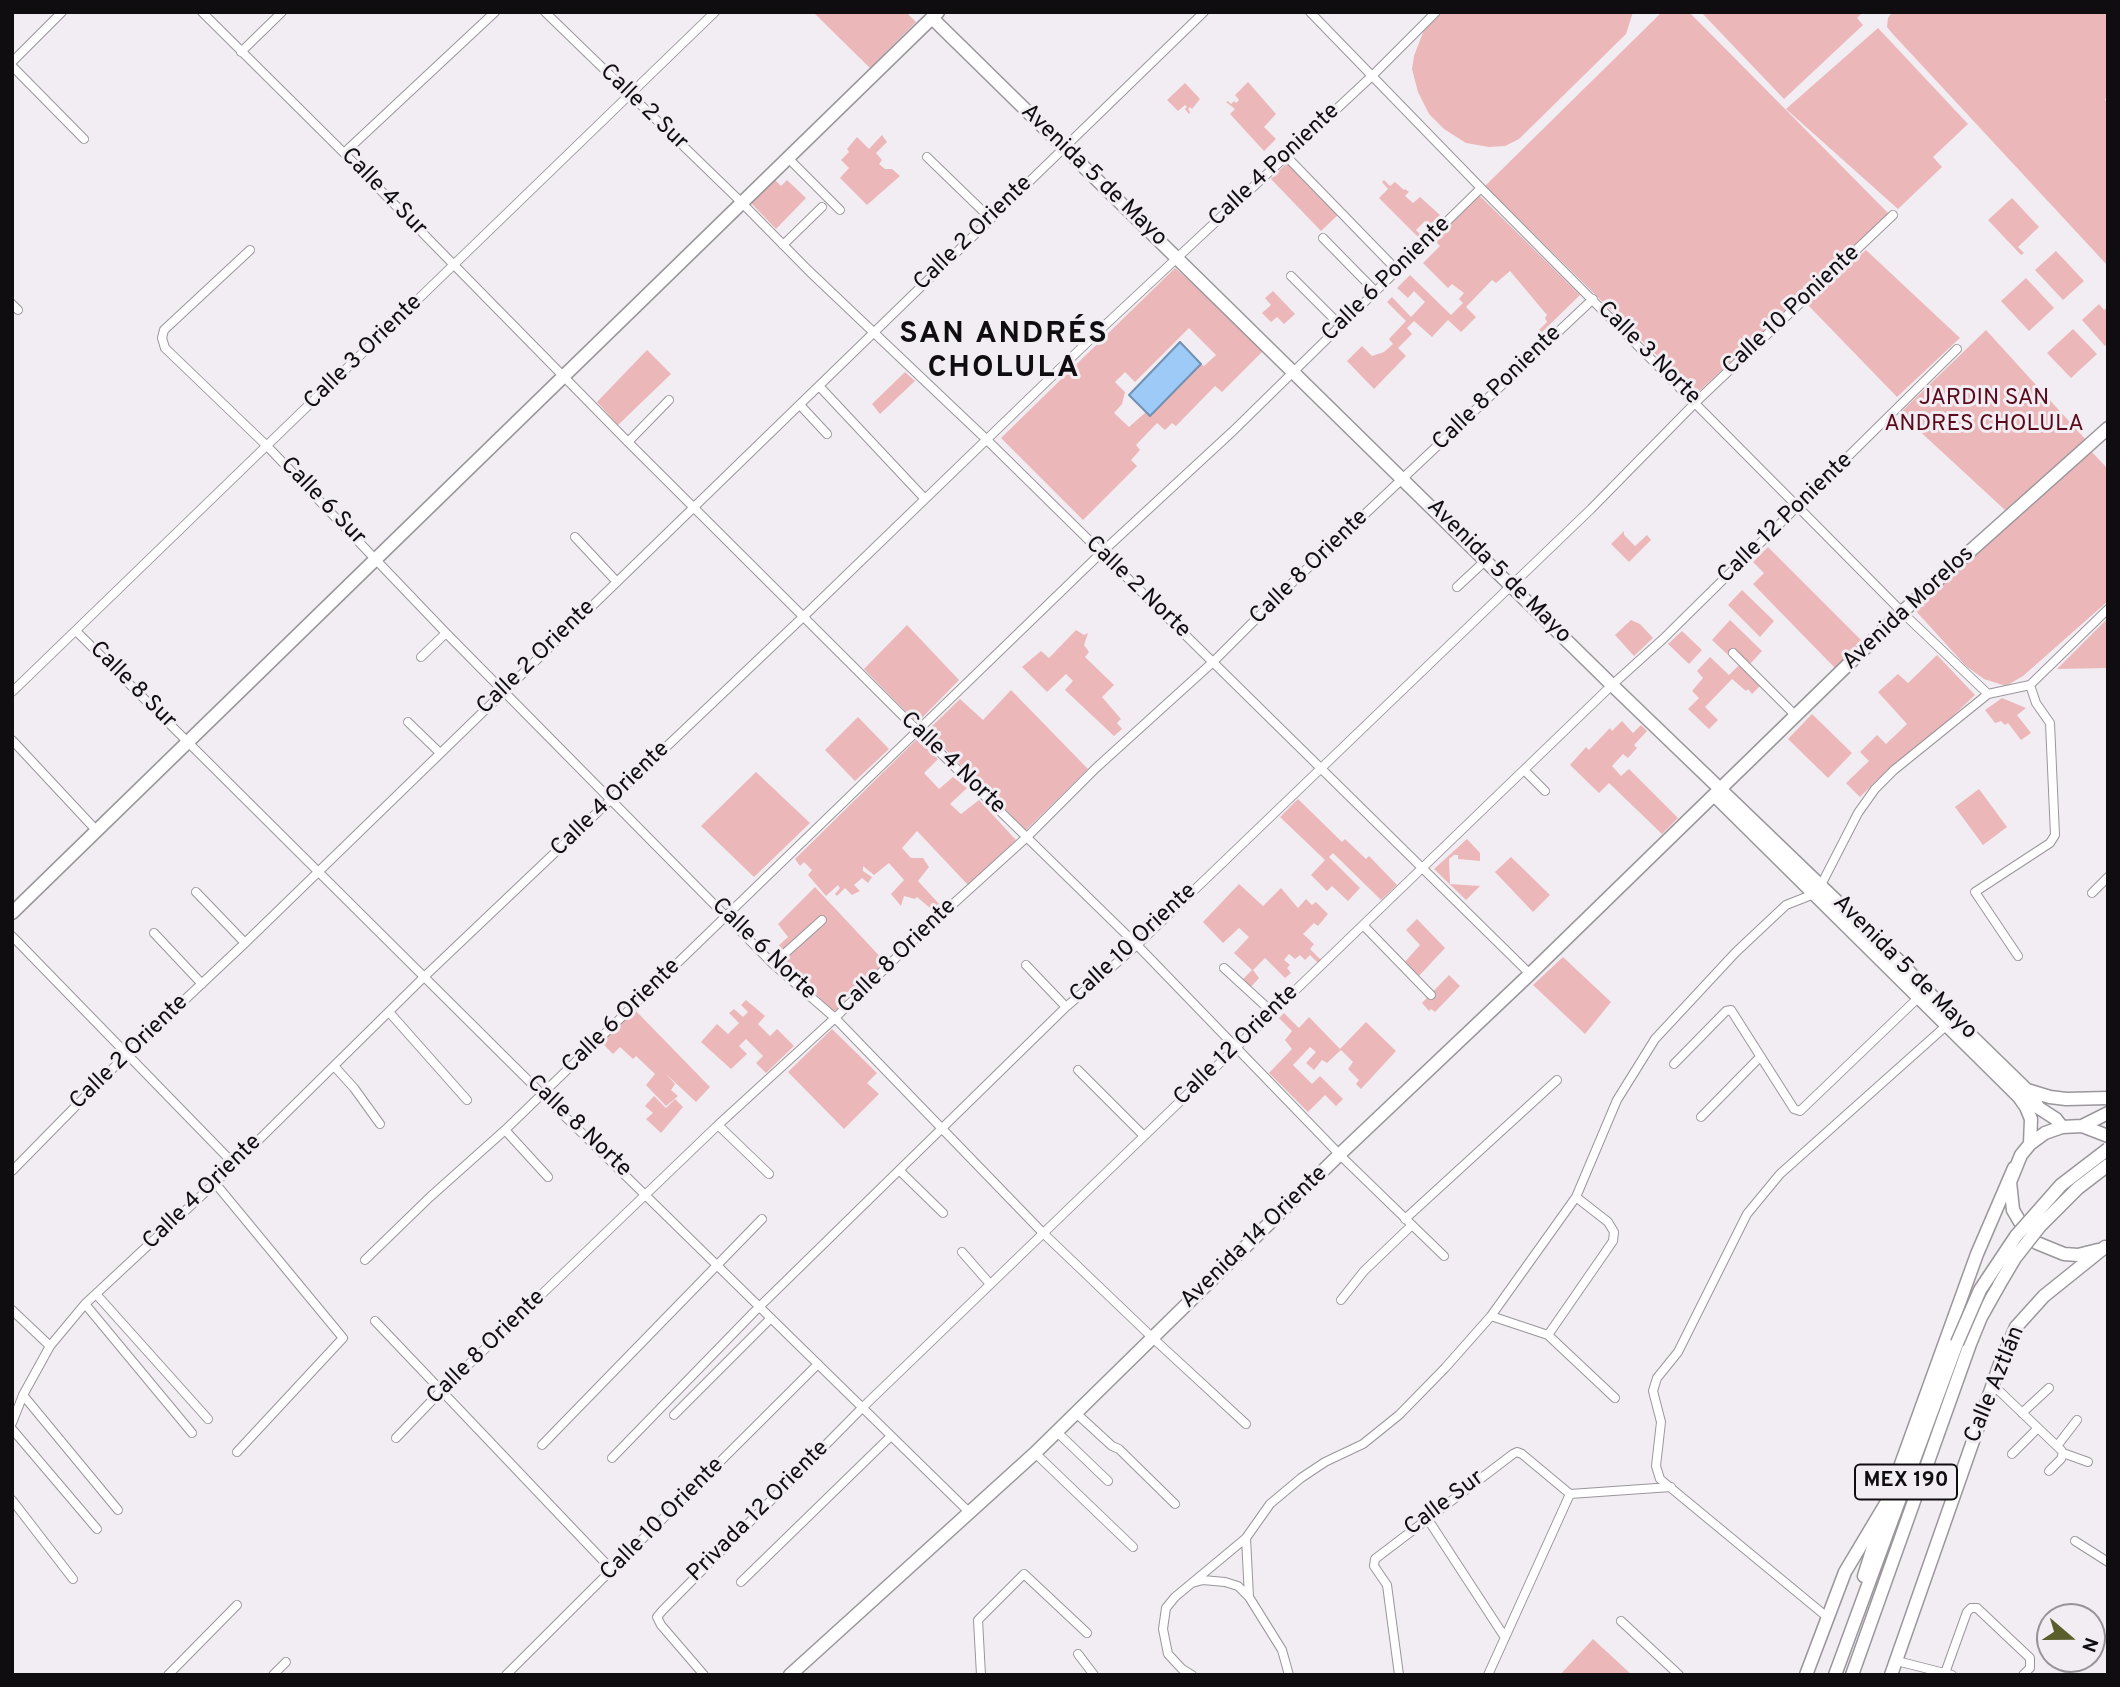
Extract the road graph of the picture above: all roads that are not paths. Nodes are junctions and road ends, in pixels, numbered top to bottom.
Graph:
1 (62, 12) edge
2 (202, 12) edge
3 (282, 12) edge
4 (495, 12) edge
5 (545, 12) edge
6 (715, 12) edge
7 (1204, 12) edge
8 (1310, 12) edge
9 (1436, 12) edge
10 (932, 14) edge
11 (241, 52) junction
12 (12, 64) edge
13 (1373, 75) junction
14 (629, 95) junction
15 (84, 139) dead end
16 (1064, 147) junction
17 (344, 153) junction
18 (1286, 156) junction
19 (787, 157) junction
20 (927, 158) dead end
21 (1481, 188) junction
22 (742, 203) junction
23 (822, 207) dead end
24 (841, 210) dead end
25 (1893, 215) dead end
26 (991, 219) junction
27 (1323, 239) dead end
28 (783, 245) junction
29 (250, 250) dead end
30 (1177, 258) junction
31 (1390, 263) dead end
32 (454, 266) junction
33 (1291, 276) dead end
34 (1376, 291) junction
35 (1592, 299) junction
36 (1340, 326) junction
37 (873, 332) junction
38 (1958, 349) dead end
39 (1293, 372) junction
40 (562, 376) junction
41 (819, 386) junction
42 (669, 400) dead end
43 (1696, 402) junction
44 (800, 405) junction
45 (2108, 428) edge
46 (827, 434) dead end
47 (986, 439) junction
48 (628, 442) junction
49 (267, 446) junction
50 (1404, 480) junction
51 (925, 499) junction
52 (693, 507) junction
53 (1798, 507) junction
54 (575, 537) dead end
55 (1101, 553) junction
56 (377, 559) junction
57 (1486, 560) junction
58 (617, 582) junction
59 (1510, 584) junction
60 (1457, 587) dead end
61 (2108, 609) edge
62 (1902, 612) junction
63 (803, 617) junction
64 (76, 631) junction
65 (446, 633) junction
66 (1733, 653) dead end
67 (421, 657) dead end
68 (1213, 662) junction
69 (1612, 685) junction
70 (2030, 685) junction
71 (504, 690) junction
72 (12, 692) edge
73 (1988, 694) junction
74 (1796, 716) junction
75 (408, 722) dead end
76 (918, 731) junction
77 (12, 740) edge
78 (187, 741) junction
79 (440, 753) junction
80 (1321, 768) junction
81 (1524, 770) junction
82 (1545, 791) dead end
83 (1717, 792) junction
84 (611, 800) junction
85 (96, 830) junction
86 (1028, 836) junction
87 (1423, 867) junction
88 (318, 870) junction
89 (2108, 877) edge
90 (1818, 890) junction
91 (196, 892) dead end
92 (2092, 892) dead end
93 (12, 913) edge
94 (727, 916) junction
95 (822, 920) dead end
96 (1363, 925) junction
97 (154, 933) dead end
98 (12, 936) edge
99 (245, 943) junction
100 (1137, 944) junction
101 (2018, 956) dead end
102 (773, 964) junction
103 (1026, 965) dead end
104 (1224, 968) dead end
105 (1530, 974) junction
106 (425, 976) junction
107 (202, 984) junction
108 (1431, 995) dead end
109 (1919, 997) junction
110 (1066, 1007) junction
111 (389, 1012) junction
112 (1272, 1013) junction
113 (835, 1018) junction
114 (1947, 1024) junction
115 (1236, 1048) junction
116 (126, 1055) junction
117 (1760, 1057) junction
118 (1674, 1064) dead end
119 (334, 1066) junction
120 (1078, 1070) dead end
121 (1557, 1080) dead end
122 (2027, 1090) junction
123 (542, 1094) junction
124 (2108, 1098) edge
125 (2066, 1099) junction
126 (467, 1100) dead end
127 (2108, 1113) edge
128 (1701, 1117) dead end
129 (380, 1124) dead end
130 (718, 1125) junction
131 (2082, 1126) junction
132 (943, 1127) junction
133 (2063, 1127) junction
134 (505, 1130) junction
135 (1144, 1136) junction
136 (2108, 1136) edge
137 (2030, 1143) junction
138 (2108, 1150) edge
139 (1340, 1154) junction
140 (234, 1164) junction
141 (2108, 1165) edge
142 (2014, 1168) junction
143 (12, 1171) edge
144 (900, 1171) junction
145 (769, 1174) dead end
146 (548, 1177) dead end
147 (215, 1183) junction
148 (647, 1194) junction
149 (1576, 1197) junction
150 (943, 1213) dead end
151 (762, 1219) dead end
152 (1409, 1222) junction
153 (1043, 1233) junction
154 (2106, 1245) edge
155 (962, 1252) dead end
156 (1444, 1256) dead end
157 (365, 1260) dead end
158 (718, 1264) junction
159 (990, 1284) junction
160 (96, 1294) junction
161 (1340, 1300) dead end
162 (85, 1304) junction
163 (760, 1307) junction
164 (12, 1310) edge
165 (1491, 1317) junction
166 (771, 1318) junction
167 (375, 1321) dead end
168 (1548, 1335) junction
169 (1153, 1338) junction
170 (50, 1346) junction
171 (818, 1364) junction
172 (1993, 1385) junction
173 (2049, 1388) dead end
174 (443, 1390) junction
175 (23, 1395) junction
176 (1615, 1398) dead end
177 (862, 1408) junction
178 (1076, 1413) junction
179 (2022, 1413) junction
180 (674, 1415) dead end
181 (208, 1419) dead end
182 (2077, 1420) dead end
183 (12, 1423) edge
184 (1247, 1424) dead end
185 (2038, 1428) junction
186 (12, 1429) edge
187 (1057, 1432) junction
188 (192, 1433) dead end
189 (891, 1436) junction
190 (396, 1438) dead end
191 (542, 1446) dead end
192 (2060, 1450) junction
193 (237, 1452) dead end
194 (1035, 1453) junction
195 (2012, 1454) dead end
196 (612, 1458) dead end
197 (2088, 1462) dead end
198 (2049, 1471) dead end
199 (1108, 1481) dead end
200 (1671, 1488) junction
201 (1570, 1493) junction
202 (12, 1500) edge
203 (1888, 1500) junction
204 (1175, 1504) dead end
205 (118, 1510) dead end
206 (970, 1512) junction
207 (1427, 1518) junction
208 (97, 1529) dead end
209 (1246, 1538) junction
210 (2075, 1541) dead end
211 (1133, 1547) dead end
212 (2108, 1562) edge
213 (612, 1571) junction
214 (73, 1579) dead end
215 (741, 1582) dead end
216 (1189, 1583) junction
217 (1249, 1597) junction
218 (237, 1605) dead end
219 (1827, 1617) junction
220 (1621, 1620) dead end
221 (1855, 1621) junction
222 (1087, 1633) dead end
223 (1504, 1636) junction
224 (1078, 1654) dead end
225 (1896, 1661) junction
226 (286, 1662) dead end
227 (1948, 1674) edge
228 (168, 1675) edge
229 (274, 1675) edge
230 (506, 1675) edge
231 (704, 1675) edge
232 (790, 1675) edge
233 (981, 1675) edge
234 (1094, 1675) edge
235 (1192, 1675) edge
236 (1289, 1675) edge
237 (1399, 1675) edge
238 (1488, 1675) edge
239 (1679, 1675) edge
240 (1806, 1675) edge
241 (1835, 1675) edge
242 (1852, 1675) edge
243 (1891, 1675) edge
244 (2023, 1675) edge

1 - 12 street
2 - 11 street, Calle 4 Sur
3 - 11 street
4 - 17 street
5 - 14 street, Calle 2 Sur
6 - 14 street, Calle 3 Oriente
7 - 16 street, Calle 2 Oriente
8 - 13 street, Calle 3 Norte
9 - 13 street, Calle 4 Poniente
10 - 16 main road, Avenida 5 de Mayo
10 - 19 main road
11 - 17 street, Calle 4 Sur
12 - 15 street
13 - 18 street, Calle 4 Poniente
13 - 21 street, Calle 3 Norte
14 - 22 street, Calle 2 Sur
14 - 32 street, Calle 3 Oriente
16 - 26 street, Calle 2 Oriente
16 - 30 main road, Avenida 5 de Mayo
17 - 32 street, Calle 4 Sur
18 - 30 street, Calle 4 Poniente
18 - 31 street
19 - 22 main road
19 - 24 street
20 - 26 street
21 - 34 street, Calle 6 Poniente
21 - 35 street, Calle 3 Norte
22 - 28 street, Calle 2 Norte
22 - 40 main road
23 - 28 street
25 - 43 street, Calle 10 Poniente
26 - 37 street, Calle 2 Oriente
27 - 34 street
28 - 37 street, Calle 2 Norte
29 - 49 street, Calle 6 Sur
30 - 39 main road, Avenida 5 de Mayo
30 - 47 street, Calle 4 Oriente
32 - 40 street, Calle 4 Sur
32 - 49 street, Calle 3 Oriente
33 - 36 street
34 - 36 street, Calle 6 Poniente
35 - 43 street, Calle 3 Norte
35 - 50 street, Calle 8 Poniente
36 - 39 street, Calle 6 Poniente
37 - 41 street, Calle 2 Oriente
37 - 47 street, Calle 2 Norte
38 - 53 street, Calle 12 Poniente
39 - 50 main road, Avenida 5 de Mayo
39 - 55 street, Calle 6 Poniente
40 - 48 street, Calle 4 Norte
40 - 56 main road
41 - 44 street, Calle 2 Oriente
41 - 51 street
42 - 48 street
43 - 53 street, Calle 3 Norte
43 - 59 street, Calle 10 Poniente
44 - 46 street
44 - 52 street, Calle 2 Oriente
45 - 62 main road, Avenida Morelos
47 - 51 street, Calle 4 Oriente
47 - 55 street, Calle 2 Norte
48 - 52 street, Calle 4 Norte
49 - 56 street, Calle 6 Sur
49 - 64 street, Calle 3 Oriente
50 - 57 main road, Avenida 5 de Mayo
50 - 68 street, Calle 8 Oriente
51 - 63 street, Calle 4 Oriente
52 - 58 street, Calle 2 Oriente
52 - 63 street, Calle 4 Norte
53 - 62 street, Calle 3 Norte
53 - 69 street, Calle 12 Poniente
54 - 58 street
55 - 68 street, Calle 2 Norte
55 - 76 street, Calle 6 Poniente
56 - 65 street, Calle 6 Norte
56 - 78 main road
57 - 59 main road, Avenida 5 de Mayo
57 - 60 street
58 - 71 street, Calle 2 Oriente
59 - 69 main road, Avenida 5 de Mayo
59 - 80 street, Calle 10 Oriente
61 - 70 street
62 - 73 street, Calle 3 Norte
62 - 74 main road, Avenida Morelos
63 - 76 street, Calle 4 Norte
63 - 84 street, Calle 4 Oriente
64 - 72 street, Calle 3 Oriente
64 - 78 street, Calle 8 Sur
65 - 67 street
65 - 71 street, Calle 6 Norte
66 - 74 street
68 - 80 street, Calle 2 Norte
68 - 86 street, Calle 8 Oriente
69 - 81 street, Calle 12 Oriente
69 - 83 main road, Avenida 5 de Mayo
70 - 73 street
70 - 101 street
71 - 79 street, Calle 2 Oriente
71 - 84 street, Calle 6 Norte
73 - 90 street
74 - 83 main road, Avenida Morelos
75 - 79 street
76 - 86 street, Calle 4 Norte
76 - 94 street, Calle 6 Oriente
77 - 85 street
78 - 85 main road
78 - 88 street, Calle 8 Norte
79 - 88 street, Calle 2 Oriente
80 - 87 street, Calle 2 Norte
80 - 100 street, Calle 10 Oriente
81 - 82 street
81 - 87 street, Calle 12 Oriente
83 - 90 main road, Avenida 5 de Mayo
83 - 105 main road, Avenida 14 Oriente
84 - 94 street, Calle 6 Norte
84 - 106 street, Calle 4 Oriente
85 - 93 main road
86 - 100 street, Calle 4 Norte
86 - 113 street, Calle 8 Oriente
87 - 96 street, Calle 12 Oriente
87 - 105 street, Calle 2 Norte
88 - 99 street, Calle 2 Oriente
88 - 106 street, Calle 8 Norte
89 - 92 street
90 - 109 main road, Avenida 5 de Mayo
90 - 122 main road, Avenida 5 de Mayo
90 - 149 street
91 - 99 street
94 - 102 street, Calle 6 Norte
94 - 123 street, Calle 6 Oriente
95 - 102 street
96 - 108 street
96 - 112 street, Calle 12 Oriente
97 - 107 street
98 - 116 street
99 - 107 street, Calle 2 Oriente
100 - 110 street, Calle 10 Oriente
100 - 115 street, Calle 4 Norte
102 - 113 street, Calle 6 Norte
103 - 110 street
104 - 112 street
105 - 139 main road, Avenida 14 Oriente
106 - 111 street, Calle 4 Oriente
106 - 123 street, Calle 8 Norte
107 - 116 street, Calle 2 Oriente
109 - 114 main road, Avenida 5 de Mayo
109 - 117 street
110 - 132 street, Calle 10 Oriente
111 - 119 street, Calle 4 Oriente
111 - 126 street
112 - 115 street, Calle 12 Oriente
113 - 130 street, Calle 8 Oriente
113 - 132 street, Calle 6 Norte
114 - 137 main road, Avenida 5 de Mayo
114 - 200 street
115 - 135 street, Calle 12 Oriente
115 - 139 street, Calle 4 Norte
116 - 140 street
116 - 143 street, Calle 2 Oriente
117 - 118 street
117 - 128 street
119 - 129 street
119 - 140 street, Calle 4 Oriente
120 - 135 street
121 - 152 street
122 - 125 main road
122 - 133 main road, Avenida 5 de Mayo
123 - 134 street, Calle 6 Oriente
123 - 148 street, Calle 8 Norte
124 - 125 main road
125 - 133 main road
127 - 131 main road
130 - 145 street
130 - 148 street, Calle 8 Oriente
131 - 133 main road
131 - 136 main road
132 - 144 street, Calle 10 Oriente
132 - 153 street, Calle 6 Norte
133 - 137 main road
134 - 146 street
134 - 157 street, Calle 6 Oriente
135 - 153 street, Calle 12 Oriente
137 - 142 main road
138 - 221 main road, MEX 190, bridge
139 - 152 street, Calle 4 Norte
139 - 169 main road, Avenida 14 Oriente
140 - 147 street, Calle 4 Oriente
141 - 242 main road, MEX 190, bridge
142 - 154 main road
142 - 203 main road
144 - 150 street
144 - 163 street, Calle 10 Oriente
147 - 160 street, Calle 4 Oriente
147 - 193 street
148 - 158 street, Calle 8 Norte
148 - 174 street, Calle 8 Oriente
149 - 165 street
149 - 168 street
151 - 158 street
152 - 156 street, Calle 4 Norte
152 - 161 street
153 - 159 street, Calle 12 Oriente
153 - 169 street, Calle 6 Norte
154 - 172 main road, Calle Aztlán
155 - 159 street
158 - 163 street, Calle 8 Norte
158 - 191 street
159 - 177 street, Calle 12 Oriente
160 - 162 street, Calle 4 Oriente
160 - 181 street
162 - 170 street, Calle 4 Oriente
162 - 188 street
163 - 166 street, Calle 8 Norte
163 - 196 street, Calle 10 Oriente
164 - 170 street
165 - 168 street
165 - 209 street
166 - 171 street, Calle 8 Norte
166 - 180 street
167 - 174 street
168 - 176 street
169 - 178 main road, Avenida 14 Oriente
169 - 184 street, Calle 6 Norte
170 - 175 street, Calle 4 Oriente
171 - 177 street, Calle 8 Norte
171 - 213 street, Calle 10 Oriente
172 - 179 street
172 - 225 main road, Calle Aztlán
173 - 179 street
174 - 190 street, Calle 8 Oriente
174 - 213 street
175 - 183 street, Calle 4 Oriente
175 - 205 street
177 - 189 street, Calle 8 Norte
177 - 231 street, Privada 12 Oriente
178 - 187 main road, Avenida 14 Oriente
178 - 204 street
179 - 185 street
182 - 192 street
185 - 192 street
185 - 195 street
186 - 208 street
187 - 194 main road, Avenida 14 Oriente
187 - 199 street
189 - 206 street, Calle 8 Norte
189 - 215 street
192 - 197 street
192 - 198 street
194 - 206 main road, Avenida 14 Oriente
194 - 211 street
200 - 201 street
200 - 219 street
201 - 207 street, Calle Sur
201 - 223 street
202 - 214 street
203 - 219 main road
203 - 221 main road
206 - 232 main road, Avenida 14 Oriente
207 - 223 street
207 - 237 street, Calle Sur
209 - 216 street
209 - 217 street
210 - 212 street
213 - 230 street, Calle 10 Oriente
216 - 217 street
216 - 235 street
217 - 236 street
218 - 228 street
219 - 240 main road
220 - 239 street
221 - 241 main road, MEX 190
222 - 233 street
223 - 238 street
224 - 234 street
225 - 227 street
225 - 243 main road, Calle Aztlán
226 - 229 street
227 - 244 street

